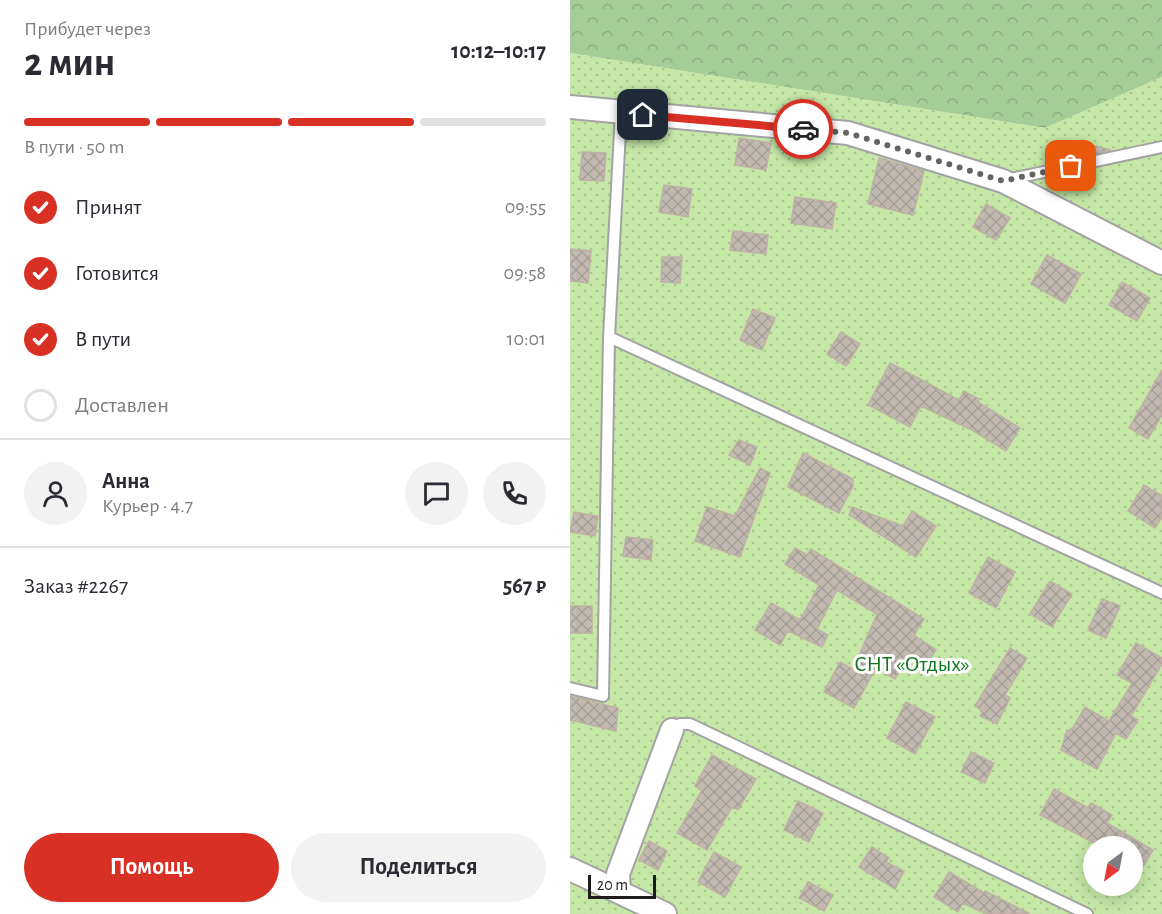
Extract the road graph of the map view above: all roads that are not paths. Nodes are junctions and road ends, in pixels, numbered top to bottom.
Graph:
1 (570, 107) edge
2 (621, 112) junction
3 (1162, 147) edge
4 (1003, 181) junction
5 (1162, 263) edge
6 (609, 337) junction
7 (1162, 593) edge
8 (570, 688) edge
9 (672, 730) joint
10 (570, 869) edge
11 (629, 897) junction
12 (665, 914) edge
13 (1088, 914) edge

1 - 2 street
2 - 4 street
2 - 6 lane
3 - 4 lane
4 - 5 street
6 - 7 lane
6 - 8 lane
9 - 11 street
9 - 13 lane
10 - 11 street
11 - 12 street

